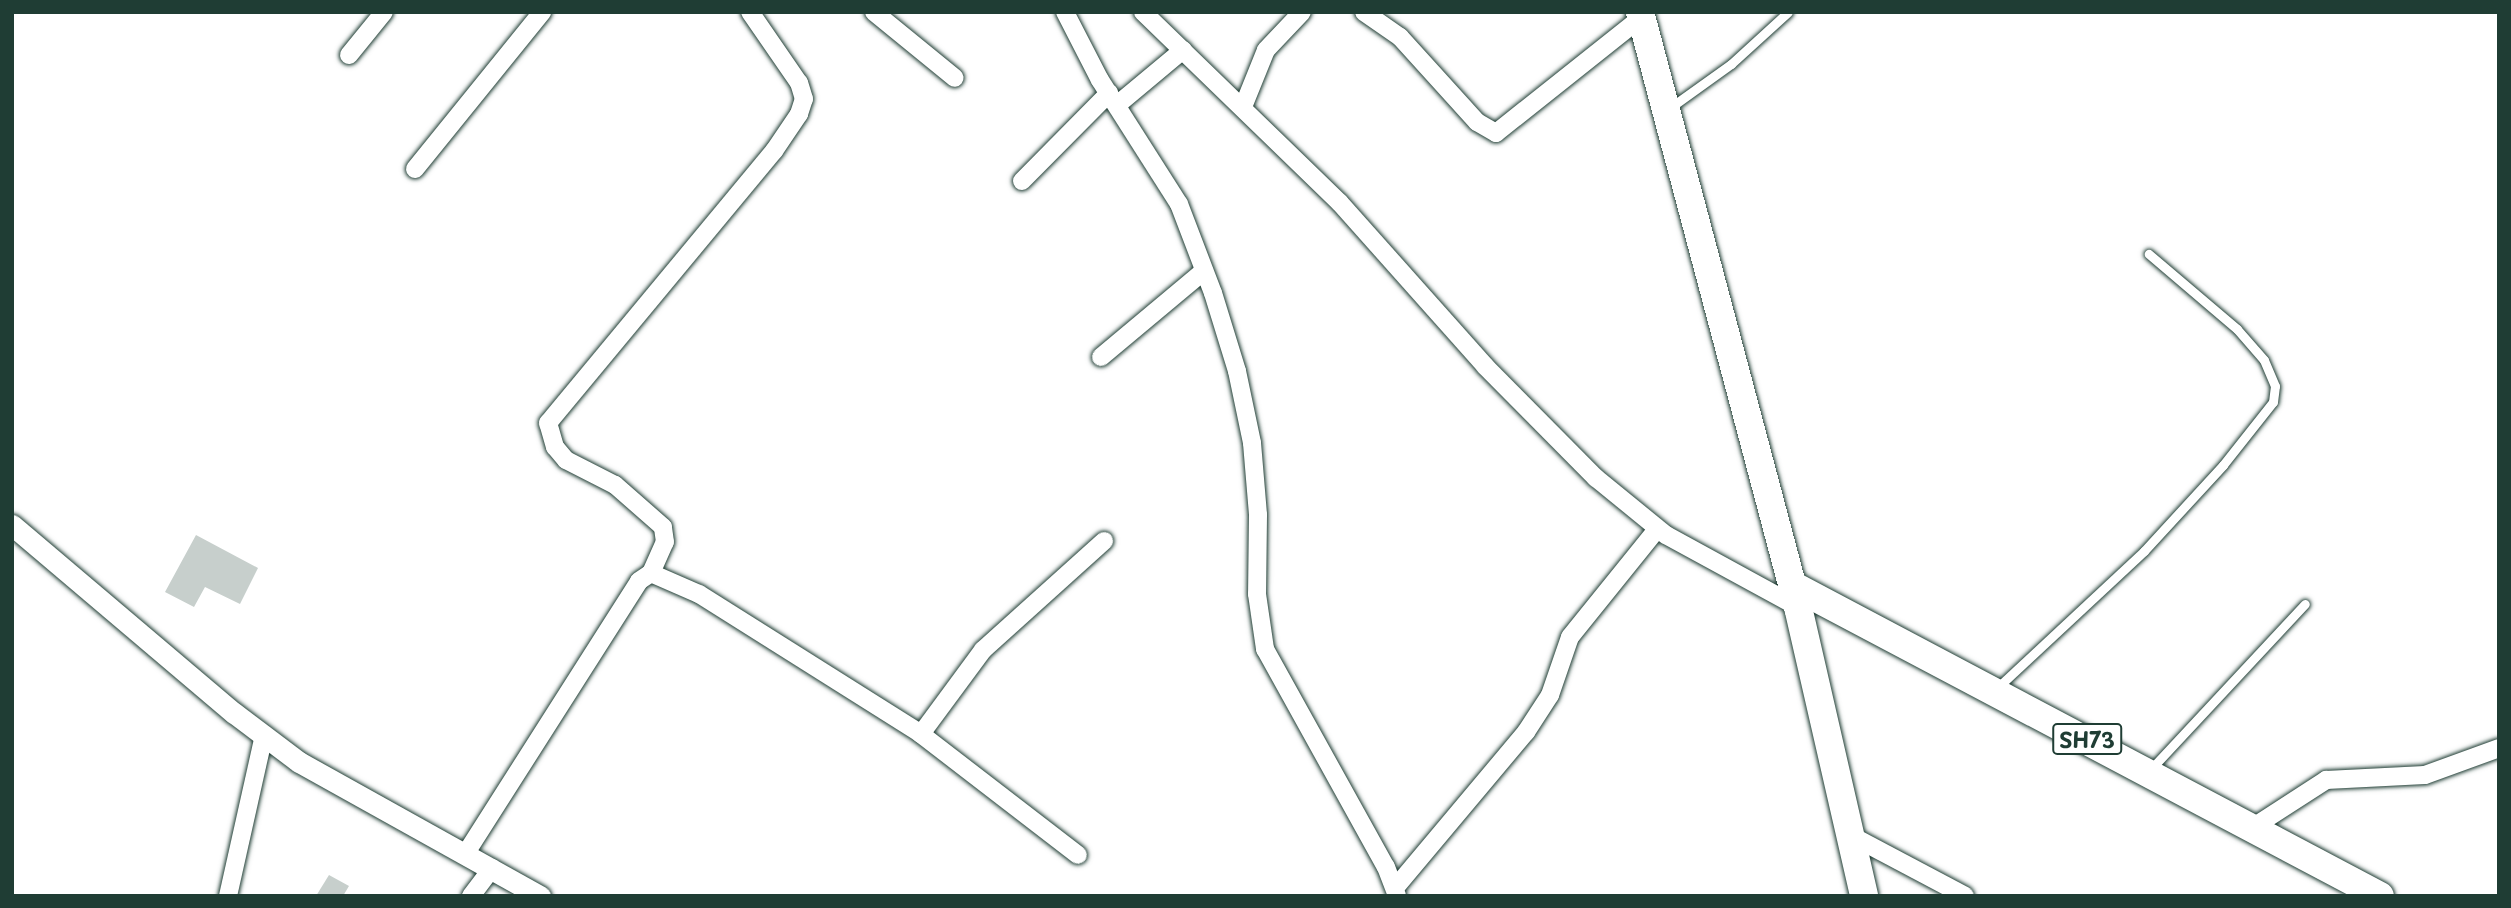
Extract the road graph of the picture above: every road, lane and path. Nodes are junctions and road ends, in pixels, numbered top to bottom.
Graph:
1 (384, 12) edge
2 (542, 12) edge
3 (750, 12) edge
4 (874, 12) edge
5 (1065, 12) edge
6 (1143, 12) edge
7 (1302, 12) edge
8 (1364, 12) edge
9 (1788, 12) edge
10 (1641, 15) edge
11 (1183, 50) junction
12 (349, 55) dead end
13 (955, 78) dead end
14 (1113, 99) junction
15 (1243, 107) junction
16 (1667, 110) junction
17 (415, 169) dead end
18 (1022, 181) dead end
19 (2149, 254) dead end
20 (1204, 271) junction
21 (1101, 357) dead end
22 (12, 525) edge
23 (1657, 529) junction
24 (1104, 541) dead end
25 (651, 573) junction
26 (1795, 596) junction
27 (2305, 604) dead end
28 (1994, 691) junction
29 (921, 734) junction
30 (264, 735) junction
31 (2499, 748) edge
32 (2149, 772) junction
33 (2255, 827) junction
34 (1850, 835) junction
35 (466, 853) junction
36 (1078, 855) dead end
37 (492, 868) junction
38 (1396, 892) edge
39 (228, 896) edge
40 (471, 896) edge
41 (540, 896) edge
42 (1864, 896) edge
43 (1965, 896) edge
44 (2380, 896) edge

1 - 12 street
2 - 17 street
3 - 25 street
4 - 13 street
5 - 14 street
6 - 11 street
7 - 15 street
8 - 10 street
9 - 16 lane
10 - 16 main road
11 - 14 street
11 - 15 street
14 - 18 street
14 - 20 street
15 - 23 street
16 - 26 main road
19 - 28 lane
20 - 21 street
20 - 38 street
22 - 30 street
23 - 26 street
23 - 38 street
24 - 29 street
25 - 29 street
25 - 35 street
26 - 28 main road, SH73
26 - 34 main road
27 - 32 lane
28 - 32 main road, SH73
29 - 36 street
30 - 35 street
30 - 39 street
31 - 33 street
32 - 33 main road, SH73
33 - 44 main road, SH73
34 - 42 main road
34 - 43 street
35 - 37 street
37 - 40 street
37 - 41 street

